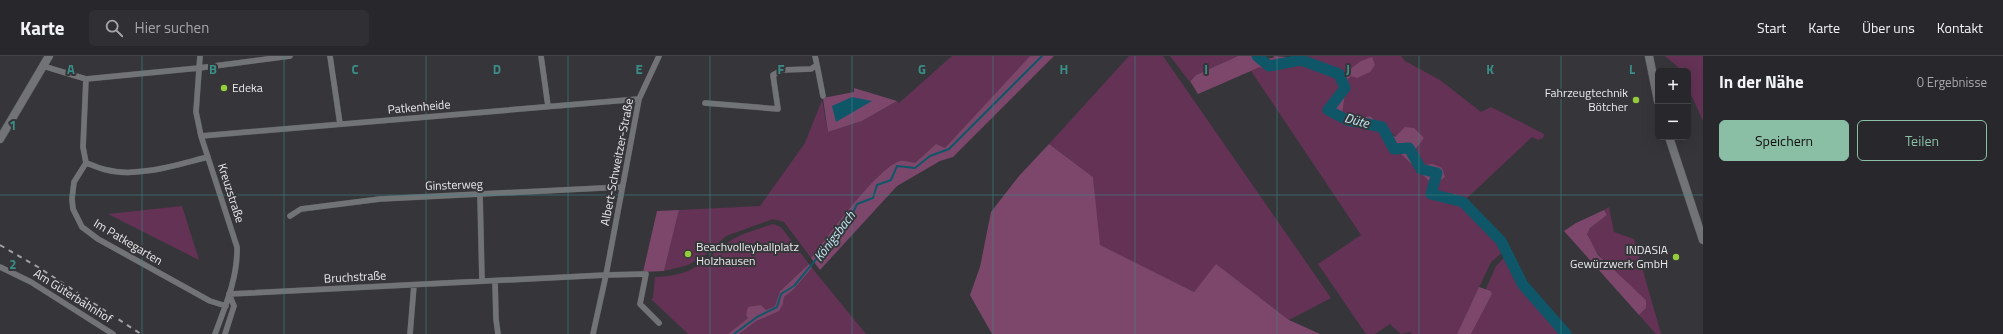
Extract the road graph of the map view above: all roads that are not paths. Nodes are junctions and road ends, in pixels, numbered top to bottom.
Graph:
1 (49, 56) edge
2 (200, 56) edge
3 (290, 56) edge
4 (330, 56) edge
5 (541, 56) edge
6 (658, 56) edge
7 (815, 56) edge
8 (1649, 56) edge
9 (817, 65) junction
10 (43, 66) junction
11 (199, 68) junction
12 (86, 79) junction
13 (1655, 86) edge
14 (823, 96) dead end
15 (639, 99) junction
16 (705, 103) dead end
17 (548, 106) junction
18 (340, 124) junction
19 (201, 136) junction
20 (0, 139) edge
21 (1670, 140) edge
22 (208, 157) junction
23 (86, 163) junction
24 (622, 187) junction
25 (480, 195) junction
26 (290, 216) dead end
27 (1703, 240) edge
28 (0, 267) edge
29 (606, 275) junction
30 (482, 281) junction
31 (495, 281) junction
32 (414, 285) junction
33 (229, 294) junction
34 (226, 306) junction
35 (659, 323) dead end
36 (113, 334) edge
37 (215, 334) edge
38 (225, 334) edge
39 (410, 334) edge
40 (498, 334) edge
41 (593, 334) edge

1 - 10 street
2 - 11 street, Kreuzstraße
3 - 11 street
4 - 18 street
5 - 17 street
6 - 15 street, Albert-Schweitzer-Straße
7 - 9 street
8 - 13 street
9 - 14 street
9 - 16 street
10 - 12 street
10 - 20 street
11 - 12 street
11 - 19 street, Kreuzstraße
12 - 23 street
15 - 17 street, Patkenheide
15 - 24 street, Albert-Schweitzer-Straße
17 - 18 street, Patkenheide
18 - 19 street, Patkenheide
19 - 22 street, Kreuzstraße
21 - 27 street
22 - 23 street
22 - 33 street, Kreuzstraße
23 - 34 street, Im Patkegarten
24 - 25 street, Ginsterweg
24 - 29 street, Albert-Schweitzer-Straße
25 - 26 street, Ginsterweg
25 - 30 street
28 - 36 street, Am Güterbahnhof
29 - 31 street, Bruchstraße
29 - 35 street
29 - 41 street, Albert-Schweitzer-Straße
30 - 31 street, Bruchstraße
30 - 32 street, Bruchstraße
31 - 40 street
32 - 33 street, Bruchstraße
32 - 39 street
33 - 34 street, Kreuzstraße
33 - 38 street
34 - 37 street, Kreuzstraße

